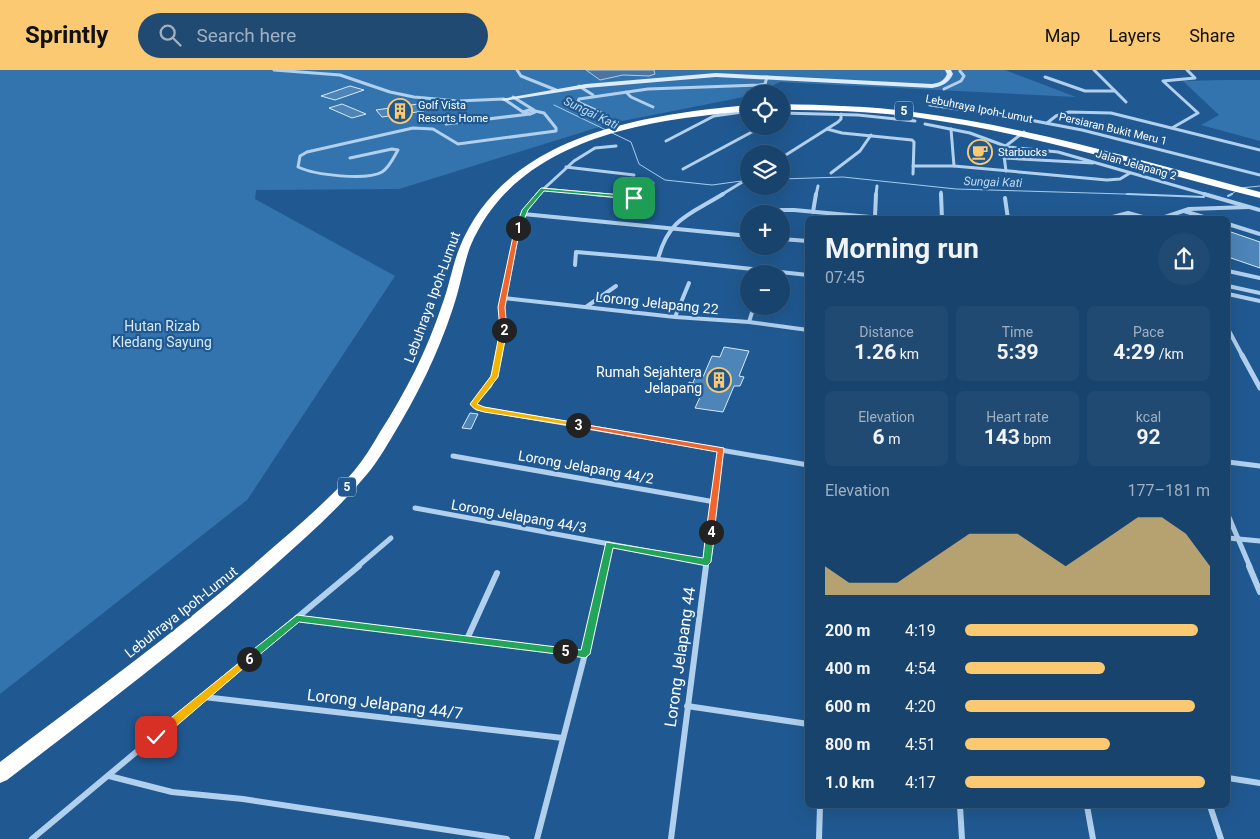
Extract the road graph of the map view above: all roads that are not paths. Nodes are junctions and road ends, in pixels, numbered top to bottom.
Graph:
1 (274, 70) edge
2 (517, 70) edge
3 (948, 70) edge
4 (959, 70) edge
5 (1094, 70) edge
6 (1187, 70) edge
7 (767, 77) junction
8 (1045, 77) dead end
9 (579, 86) junction
10 (944, 89) dead end
11 (556, 90) junction
12 (1115, 91) junction
13 (626, 92) junction
14 (594, 95) junction
15 (513, 97) junction
16 (504, 99) junction
17 (520, 102) junction
18 (1126, 102) dead end
19 (510, 104) junction
20 (930, 106) dead end
21 (653, 107) dead end
22 (790, 109) edge
23 (740, 110) edge
24 (790, 110) edge
25 (740, 111) edge
26 (790, 111) edge
27 (523, 112) junction
28 (533, 112) junction
29 (841, 114) junction
30 (516, 116) junction
31 (608, 116) dead end
32 (915, 121) dead end
33 (1047, 123) junction
34 (446, 124) dead end
35 (925, 124) dead end
36 (1172, 128) junction
37 (826, 129) junction
38 (951, 129) junction
39 (746, 135) edge
40 (870, 135) junction
41 (1020, 135) junction
42 (666, 141) dead end
43 (616, 146) dead end
44 (1005, 147) junction
45 (1260, 150) edge
46 (790, 152) edge
47 (350, 158) dead end
48 (1004, 158) junction
49 (1097, 163) junction
50 (1138, 163) junction
51 (913, 166) junction
52 (954, 166) junction
53 (566, 167) junction
54 (684, 169) dead end
55 (1006, 170) junction
56 (831, 173) dead end
57 (1130, 173) junction
58 (913, 174) dead end
59 (634, 175) dead end
60 (1260, 175) edge
61 (653, 183) dead end
62 (740, 184) edge
63 (818, 186) dead end
64 (877, 186) dead end
65 (543, 189) junction
66 (941, 192) dead end
67 (1258, 194) edge
68 (1006, 198) dead end
69 (1250, 207) junction
70 (790, 210) edge
71 (1184, 210) junction
72 (1260, 210) edge
73 (814, 212) junction
74 (523, 214) junction
75 (863, 216) edge
76 (875, 216) edge
77 (942, 216) edge
78 (1008, 216) edge
79 (1112, 216) edge
80 (1141, 216) edge
81 (1167, 216) edge
82 (1201, 216) edge
83 (1230, 225) edge
84 (670, 228) junction
85 (1260, 234) edge
86 (740, 235) edge
87 (790, 240) edge
88 (805, 242) edge
89 (658, 259) junction
90 (574, 265) dead end
91 (740, 269) edge
92 (1230, 271) edge
93 (790, 274) edge
94 (805, 275) edge
95 (1260, 278) edge
96 (689, 283) dead end
97 (616, 286) dead end
98 (1230, 286) edge
99 (1260, 293) edge
100 (1230, 294) edge
101 (504, 298) junction
102 (1260, 301) edge
103 (586, 307) junction
104 (751, 315) edge
105 (675, 317) junction
106 (749, 322) junction
107 (805, 330) edge
108 (1230, 333) edge
109 (1260, 388) edge
110 (721, 450) junction
111 (453, 456) dead end
112 (1230, 462) edge
113 (805, 464) edge
114 (1260, 466) edge
115 (715, 502) junction
116 (415, 508) dead end
117 (1230, 520) edge
118 (391, 538) dead end
119 (1230, 538) edge
120 (1237, 539) junction
121 (1260, 542) edge
122 (609, 544) junction
123 (707, 562) junction
124 (497, 573) dead end
125 (1260, 592) edge
126 (297, 618) junction
127 (467, 639) junction
128 (585, 654) junction
129 (204, 697) junction
130 (687, 706) junction
131 (805, 724) edge
132 (564, 738) junction
133 (0, 774) edge
134 (109, 776) junction
135 (1230, 778) edge
136 (1260, 782) edge
137 (820, 808) edge
138 (960, 808) edge
139 (1086, 808) edge
140 (1211, 808) edge
141 (32, 839) edge
142 (507, 839) edge
143 (537, 839) edge
144 (671, 839) edge
145 (819, 839) edge
146 (962, 839) edge
147 (1093, 839) edge
148 (1221, 839) edge

1 - 16 street
2 - 11 street
3 - 4 street
3 - 7 street
4 - 10 street
5 - 12 street
6 - 36 street
7 - 9 street
7 - 13 street
8 - 12 street
9 - 11 street
9 - 14 street
11 - 15 street
12 - 18 street
13 - 14 street
13 - 21 street
14 - 31 street
15 - 16 street
15 - 17 street
16 - 19 street
17 - 19 street
17 - 28 street
19 - 27 street
20 - 33 street, Persiaran Bukit Meru 1
22 - 41 highway, Lebuhraya Ipoh-Lumut / 5
23 - 133 highway, Lebuhraya Ipoh-Lumut / 5
24 - 41 highway, Lebuhraya Ipoh-Lumut / 5
25 - 42 street
26 - 29 street
27 - 28 street
27 - 30 street
28 - 30 street
28 - 47 street
29 - 32 street
29 - 37 street
30 - 34 street
33 - 36 street
33 - 60 street, Persiaran Bukit Meru 1
35 - 38 street, Jalan Jelapang 2
36 - 45 street
37 - 40 street
37 - 46 street
38 - 44 street, Jalan Jelapang 2
38 - 52 street
39 - 54 street
40 - 51 street
40 - 56 street
41 - 44 street
41 - 50 highway, Lebuhraya Ipoh-Lumut / 5
41 - 50 highway, Lebuhraya Ipoh-Lumut / 5
43 - 53 street
44 - 48 street
44 - 49 street, Jalan Jelapang 2
48 - 49 street
48 - 55 street
49 - 57 street, Jalan Jelapang 2
50 - 67 highway, Lebuhraya Ipoh-Lumut / 5
51 - 52 street
51 - 58 street
52 - 55 street
53 - 59 street
53 - 65 street
55 - 57 street
57 - 69 street, Jalan Jelapang 2
61 - 65 street
62 - 84 street
63 - 73 street
64 - 76 street
65 - 74 street
66 - 77 street
68 - 78 street
69 - 71 street
69 - 72 street, Jalan Jelapang 2
70 - 73 street
71 - 81 street
71 - 82 street
73 - 75 street
74 - 84 street
74 - 101 street
79 - 80 street
83 - 85 street
84 - 86 street
84 - 89 street
87 - 88 street
89 - 90 street
89 - 91 street
92 - 95 street
93 - 94 street
96 - 105 street
97 - 103 street
98 - 99 street
100 - 102 street
101 - 103 street, Lorong Jelapang 22
101 - 110 street
103 - 105 street, Lorong Jelapang 22
104 - 106 street
105 - 106 street, Lorong Jelapang 22
106 - 107 street, Lorong Jelapang 22
108 - 109 street
110 - 113 street
110 - 115 street, Lorong Jelapang 44
111 - 115 street, Lorong Jelapang 44/2
112 - 114 street
115 - 123 street, Lorong Jelapang 44
116 - 122 street, Lorong Jelapang 44/3
117 - 120 street
118 - 126 street
119 - 120 street
120 - 121 street
120 - 125 street
122 - 123 street, Lorong Jelapang 44/3
122 - 128 street
123 - 130 street, Lorong Jelapang 44
124 - 127 street
126 - 127 street
126 - 129 street
127 - 128 street
128 - 132 street
129 - 132 street, Lorong Jelapang 44/7
129 - 134 street
130 - 131 street
130 - 144 street, Lorong Jelapang 44
132 - 143 street
134 - 141 street
134 - 142 street
135 - 136 street
137 - 145 street
138 - 146 street
139 - 147 street
140 - 148 street

